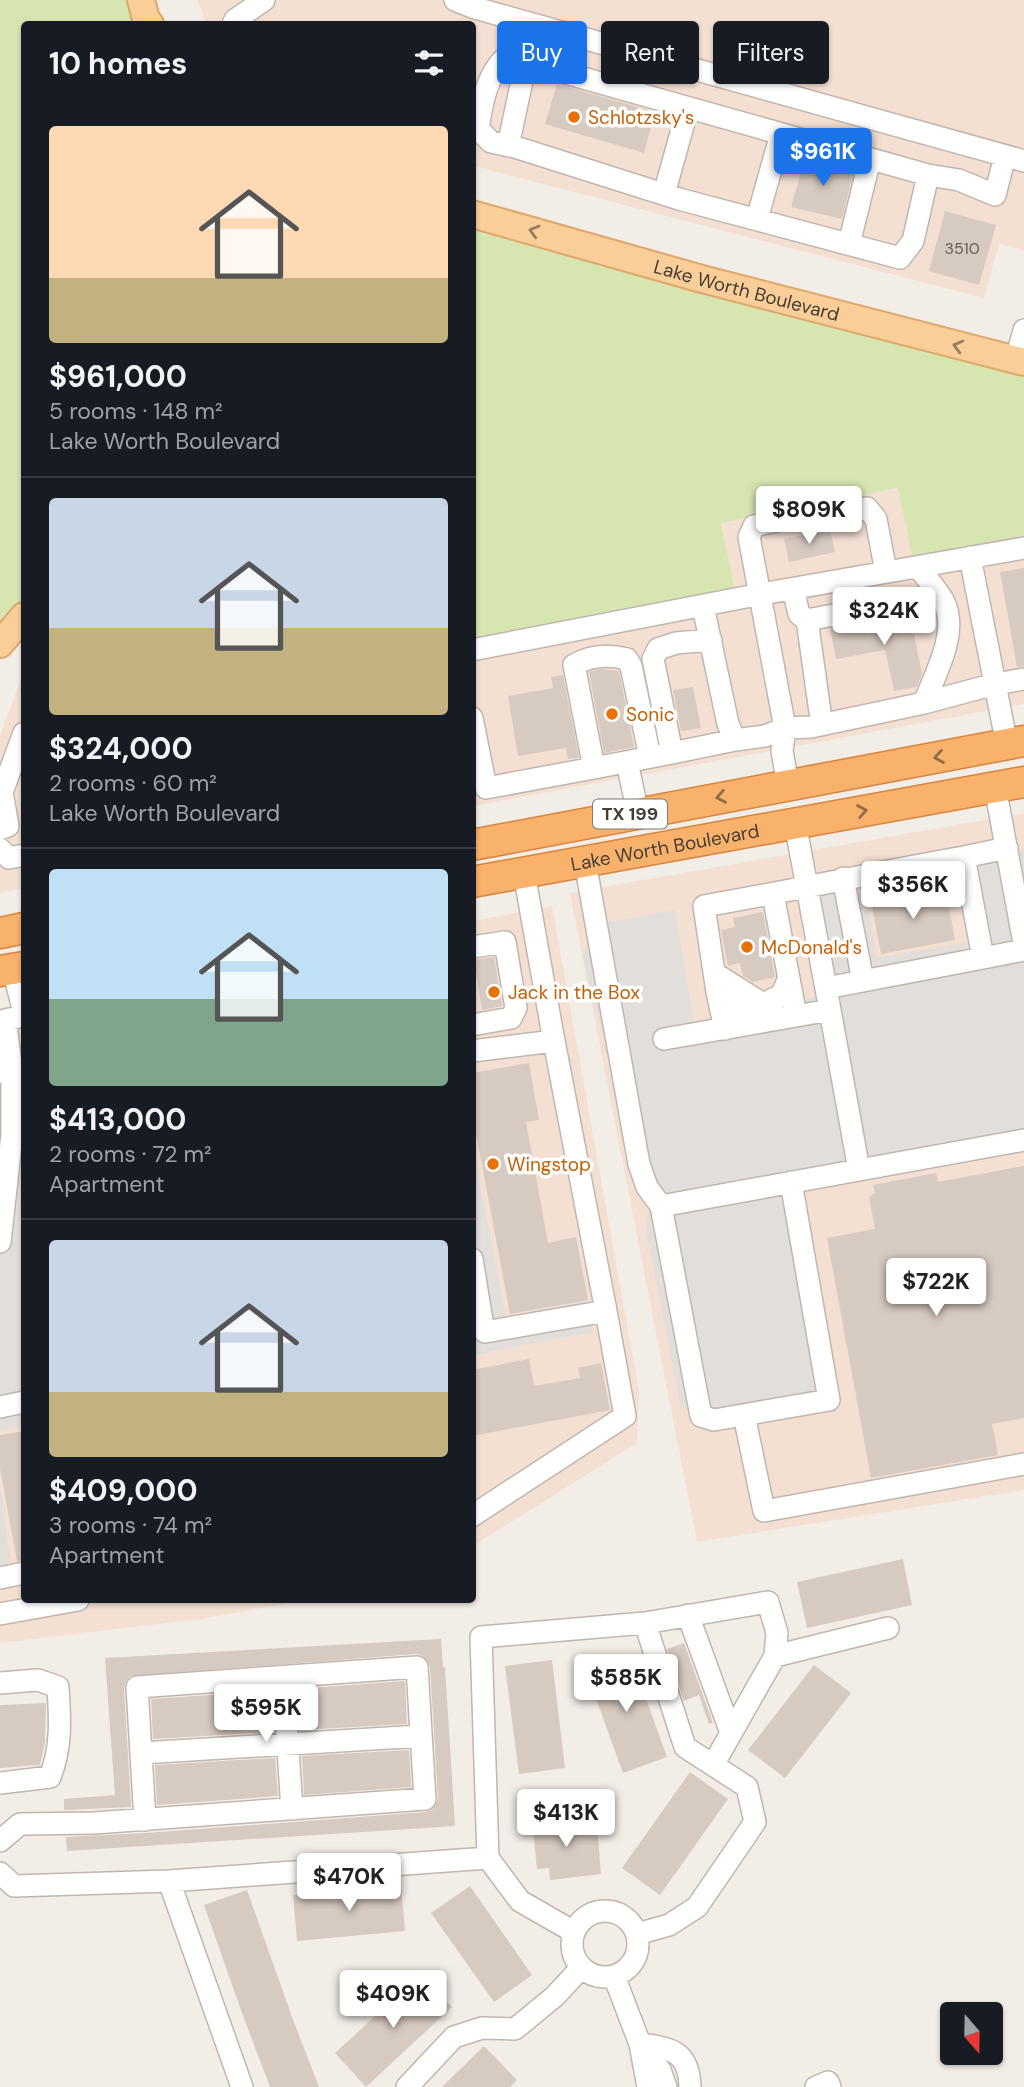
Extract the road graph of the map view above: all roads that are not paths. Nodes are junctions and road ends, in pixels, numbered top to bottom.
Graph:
1 (141, 0) edge
2 (264, 0) edge
3 (460, 10) edge
4 (516, 20) joint
5 (148, 21) edge
6 (234, 21) edge
7 (497, 64) edge
8 (587, 78) edge
9 (514, 84) edge
10 (688, 108) junction
11 (781, 134) junction
12 (508, 146) junction
13 (870, 159) junction
14 (1014, 159) edge
15 (928, 175) junction
16 (664, 194) junction
17 (476, 215) edge
18 (757, 219) junction
19 (849, 244) junction
20 (1024, 330) edge
21 (1020, 361) edge
22 (1024, 548) edge
23 (970, 557) junction
24 (918, 567) junction
25 (886, 572) junction
26 (793, 589) junction
27 (761, 594) junction
28 (939, 595) junction
29 (703, 606) junction
30 (807, 620) junction
31 (567, 633) junction
32 (711, 640) junction
33 (476, 649) edge
34 (574, 665) junction
35 (1024, 679) edge
36 (832, 684) dead end
37 (995, 684) junction
38 (924, 703) junction
39 (816, 720) junction
40 (785, 728) junction
41 (735, 740) junction
42 (21, 741) edge
43 (1015, 743) edge
44 (672, 753) junction
45 (650, 757) junction
46 (476, 759) edge
47 (627, 762) junction
48 (594, 768) junction
49 (825, 778) junction
50 (1024, 782) edge
51 (788, 785) junction
52 (995, 787) junction
53 (479, 789) edge
54 (638, 813) junction
55 (795, 823) junction
56 (0, 829) edge
57 (744, 833) junction
58 (1012, 837) edge
59 (476, 839) edge
60 (0, 849) edge
61 (21, 856) edge
62 (964, 857) junction
63 (585, 862) junction
64 (524, 873) junction
65 (1018, 874) edge
66 (843, 878) junction
67 (476, 881) edge
68 (806, 887) junction
69 (773, 894) junction
70 (21, 929) edge
71 (0, 933) edge
72 (534, 933) junction
73 (506, 942) junction
74 (1024, 943) edge
75 (476, 946) edge
76 (1024, 950) edge
77 (983, 958) junction
78 (12, 969) edge
79 (863, 981) junction
80 (715, 982) junction
81 (785, 987) junction
82 (826, 988) junction
83 (21, 1004) edge
84 (830, 1010) junction
85 (21, 1016) edge
86 (796, 1016) junction
87 (476, 1024) edge
88 (725, 1029) junction
89 (664, 1039) dead end
90 (554, 1041) junction
91 (476, 1051) edge
92 (12, 1070) edge
93 (14, 1134) edge
94 (1024, 1140) edge
95 (21, 1161) edge
96 (859, 1170) junction
97 (791, 1182) junction
98 (661, 1206) junction
99 (0, 1242) edge
100 (606, 1311) junction
101 (477, 1322) edge
102 (21, 1403) edge
103 (0, 1407) edge
104 (744, 1415) junction
105 (1024, 1464) edge
106 (476, 1513) edge
107 (21, 1574) edge
108 (0, 1578) edge
109 (61, 1603) edge
110 (0, 1614) edge
111 (688, 1615) junction
112 (645, 1623) junction
113 (888, 1628) dead end
114 (775, 1656) junction
115 (282, 1677) junction
116 (0, 1683) edge
117 (731, 1733) junction
118 (421, 1736) junction
119 (287, 1745) junction
120 (141, 1753) junction
121 (713, 1765) junction
122 (0, 1783) edge
123 (292, 1809) junction
124 (145, 1820) junction
125 (0, 1841) edge
126 (488, 1858) junction
127 (0, 1873) edge
128 (169, 1881) junction
129 (574, 1932) junction
130 (637, 1934) junction
131 (582, 1968) junction
132 (614, 1976) junction
133 (640, 2044) junction
134 (242, 2087) edge
135 (407, 2087) edge
136 (648, 2087) edge
137 (666, 2087) edge
138 (690, 2087) edge
139 (816, 2087) edge
140 (830, 2087) edge

1 - 5 main road
2 - 6 street
3 - 4 street
4 - 14 street
7 - 12 street
8 - 10 street
9 - 12 street
10 - 11 street
10 - 16 street
11 - 13 street
11 - 18 street
12 - 16 street
13 - 15 street
13 - 19 street
14 - 15 street
15 - 19 street
16 - 18 street
21 -> 17 main road, Lake Worth Boulevard
18 - 19 street
20 - 21 street
22 - 23 street
23 - 24 street
23 - 37 street
24 - 25 street
24 - 28 street
25 - 26 street
25 - 27 street
26 - 27 street
26 - 30 street
27 - 29 street
27 - 40 street
28 - 30 street
28 - 38 street
29 - 31 street
29 - 32 street
30 - 39 street
31 - 33 street
31 - 34 street
32 - 41 street
32 - 44 street
34 - 45 street
34 - 48 street
35 - 37 street
36 - 39 street
37 - 38 street
37 - 43 street
38 - 39 street
39 - 40 street
40 - 41 street
40 - 51 street
41 - 44 street
42 - 56 street
43 -> 49 highway, Lake Worth Boulevard / TX 199
44 - 45 street
45 - 47 street
46 - 53 street
47 - 48 street
47 - 54 street
48 - 53 street
49 - 51 highway, Lake Worth Boulevard / TX 199
49 - 55 highway
50 - 52 highway, Lake Worth Boulevard / TX 199
51 -> 54 highway, Lake Worth Boulevard / TX 199
51 - 57 highway
55 -> 52 highway, Lake Worth Boulevard / TX 199
52 - 58 street
54 - 59 highway, Lake Worth Boulevard / TX 199
55 - 57 highway, Lake Worth Boulevard / TX 199
55 - 68 street
57 - 63 highway, Lake Worth Boulevard / TX 199
58 - 62 street
58 - 65 street
60 - 61 street
62 - 66 street
62 - 77 street
63 - 64 highway, Lake Worth Boulevard / TX 199
63 - 98 street
64 - 67 highway, Lake Worth Boulevard / TX 199
64 - 72 street
65 - 74 street
66 - 68 street
66 - 79 street
68 - 69 street
68 - 82 street
69 - 80 street
69 - 81 street
70 - 71 highway
72 - 73 street
72 - 90 street
73 - 75 street
73 - 87 street
76 - 77 street
77 - 79 street
78 - 83 street
79 - 82 street
80 - 81 street
80 - 88 street
81 - 86 street
82 - 84 street
84 - 86 street
84 - 96 street
85 - 92 street
86 - 88 street
88 - 89 street
90 - 91 street
90 - 100 street
92 - 93 street
93 - 95 street
93 - 99 street
94 - 96 street
96 - 97 street
97 - 98 street
97 - 104 street
98 - 104 street
100 - 101 street
100 - 106 street
102 - 103 street
104 - 105 street
107 - 108 street
109 - 110 street
111 - 112 street
111 - 114 street
111 - 117 street
112 - 121 street
112 - 126 street
113 - 114 street
114 - 117 street
115 - 118 street
115 - 119 street
115 - 120 street
116 - 122 street
117 - 121 street
118 - 119 street
118 - 123 street
119 - 120 street
119 - 123 street
120 - 124 street
121 - 130 street
123 - 124 street
124 - 125 street
126 - 128 street
126 - 129 street
127 - 128 street
128 - 134 street
129 - 130 street
129 - 131 street
130 - 132 street
131 - 132 street
131 - 135 street
132 - 133 street
133 - 136 street
133 - 137 street
133 - 138 street
139 - 140 street

